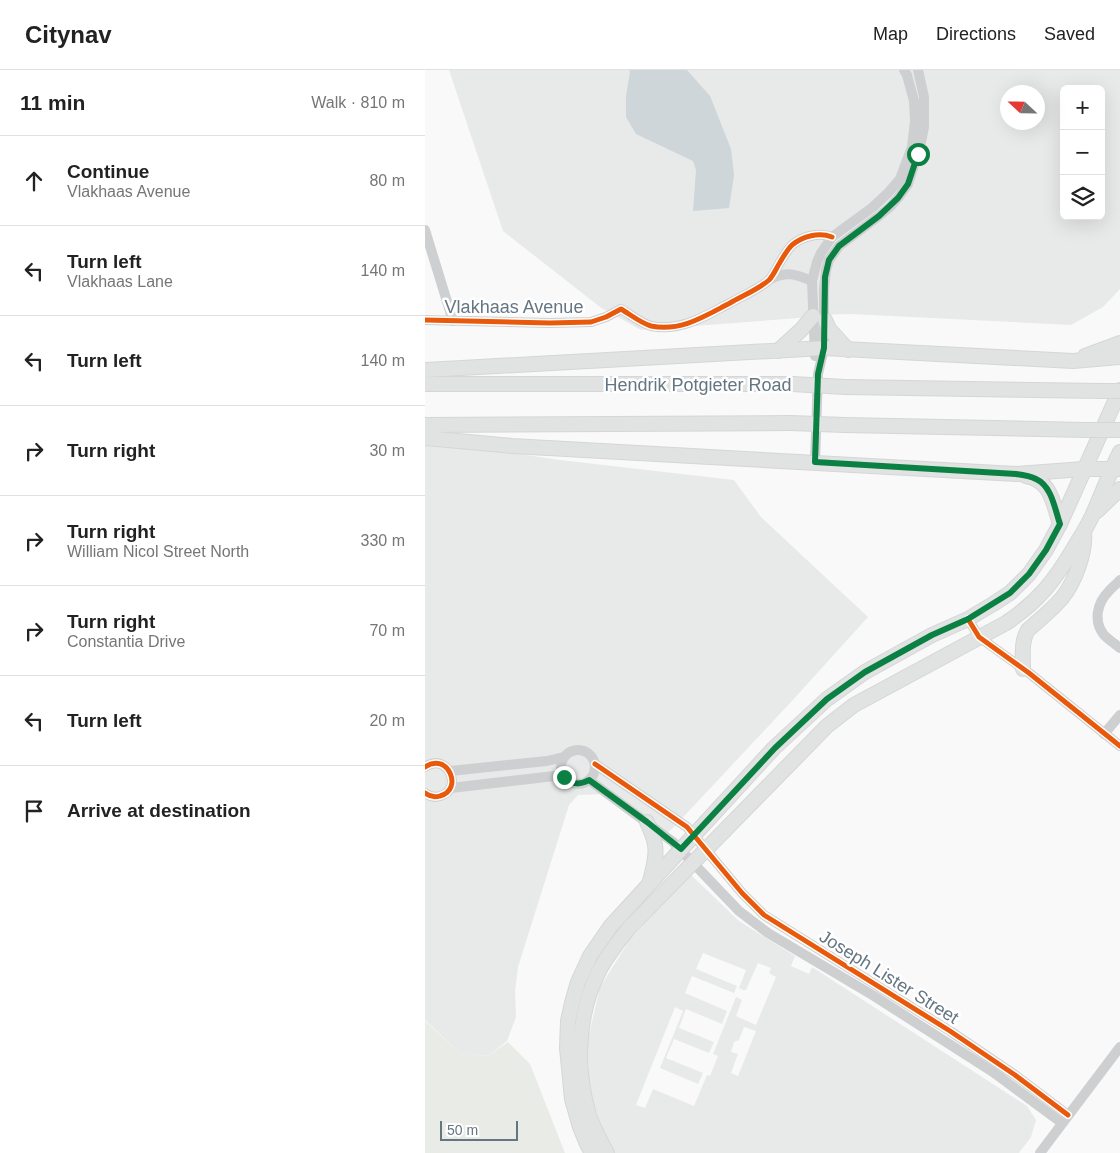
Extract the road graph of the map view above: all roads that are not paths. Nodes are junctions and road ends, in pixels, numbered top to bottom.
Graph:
1 (904, 70) edge
2 (918, 70) edge
3 (425, 230) edge
4 (832, 237) junction
5 (839, 246) junction
6 (770, 279) junction
7 (813, 281) junction
8 (819, 318) junction
9 (425, 320) edge
10 (453, 321) junction
11 (1120, 343) edge
12 (819, 349) junction
13 (848, 350) junction
14 (778, 351) junction
15 (1120, 357) edge
16 (1073, 361) junction
17 (425, 370) edge
18 (425, 384) edge
19 (1120, 390) edge
20 (425, 424) edge
21 (1120, 430) edge
22 (425, 438) edge
23 (1120, 452) edge
24 (815, 462) junction
25 (1084, 469) junction
26 (1116, 469) edge
27 (1016, 474) junction
28 (1120, 489) edge
29 (1092, 516) junction
30 (1060, 524) junction
31 (1084, 531) junction
32 (1120, 580) edge
33 (968, 619) junction
34 (979, 637) junction
35 (1120, 648) edge
36 (1023, 669) junction
37 (1120, 715) edge
38 (1104, 734) junction
39 (1120, 746) edge
40 (564, 757) junction
41 (595, 764) junction
42 (425, 767) edge
43 (450, 771) junction
44 (563, 775) junction
45 (589, 780) junction
46 (451, 788) junction
47 (425, 793) edge
48 (647, 822) junction
49 (695, 835) junction
50 (681, 849) junction
51 (706, 849) junction
52 (694, 863) junction
53 (650, 883) junction
54 (1120, 1047) edge
55 (1065, 1119) junction
56 (592, 1153) edge
57 (607, 1153) edge
58 (1040, 1153) edge

1 - 4 street
2 - 5 street
3 - 10 street
4 - 5 street
4 - 6 street, Vlakhaas Avenue
4 - 7 street
5 - 8 street
6 - 7 street
6 - 10 street, Vlakhaas Avenue
7 - 8 street
8 - 12 street
8 - 13 main road
8 - 14 main road
9 - 10 street, Vlakhaas Avenue
11 - 16 main road
12 - 13 main road
12 - 14 main road
12 - 24 street
13 - 16 main road
14 - 17 main road
15 - 16 main road
18 - 19 main road, Hendrik Potgieter Road, bridge
19 - 25 main road
20 - 21 main road, bridge
22 - 24 main road
23 - 26 main road
24 - 27 main road
25 - 26 main road
25 - 27 main road
25 - 30 main road
26 - 29 main road
27 - 30 main road
28 - 29 main road
29 - 31 main road
30 - 33 main road
31 - 34 main road
31 - 36 main road
32 - 35 street
33 - 34 street
33 - 49 main road
34 - 36 street
34 - 51 main road
36 - 38 street
37 - 38 street
38 - 39 street
40 - 41 street
40 - 43 street
40 - 44 street
41 - 45 street
41 - 49 street, Joseph Lister Street
42 - 43 street
43 - 46 street
44 - 45 street
44 - 46 street
45 - 48 street, Joseph Lister Street
46 - 47 street
48 - 50 street, Joseph Lister Street
48 - 53 main road
49 - 50 main road
49 - 51 street, Joseph Lister Street
50 - 52 street, Joseph Lister Street
50 - 53 main road
51 - 52 main road
51 - 55 street, Joseph Lister Street
52 - 55 street, Joseph Lister Street
52 - 57 main road
53 - 56 main road
54 - 55 street
55 - 58 street

